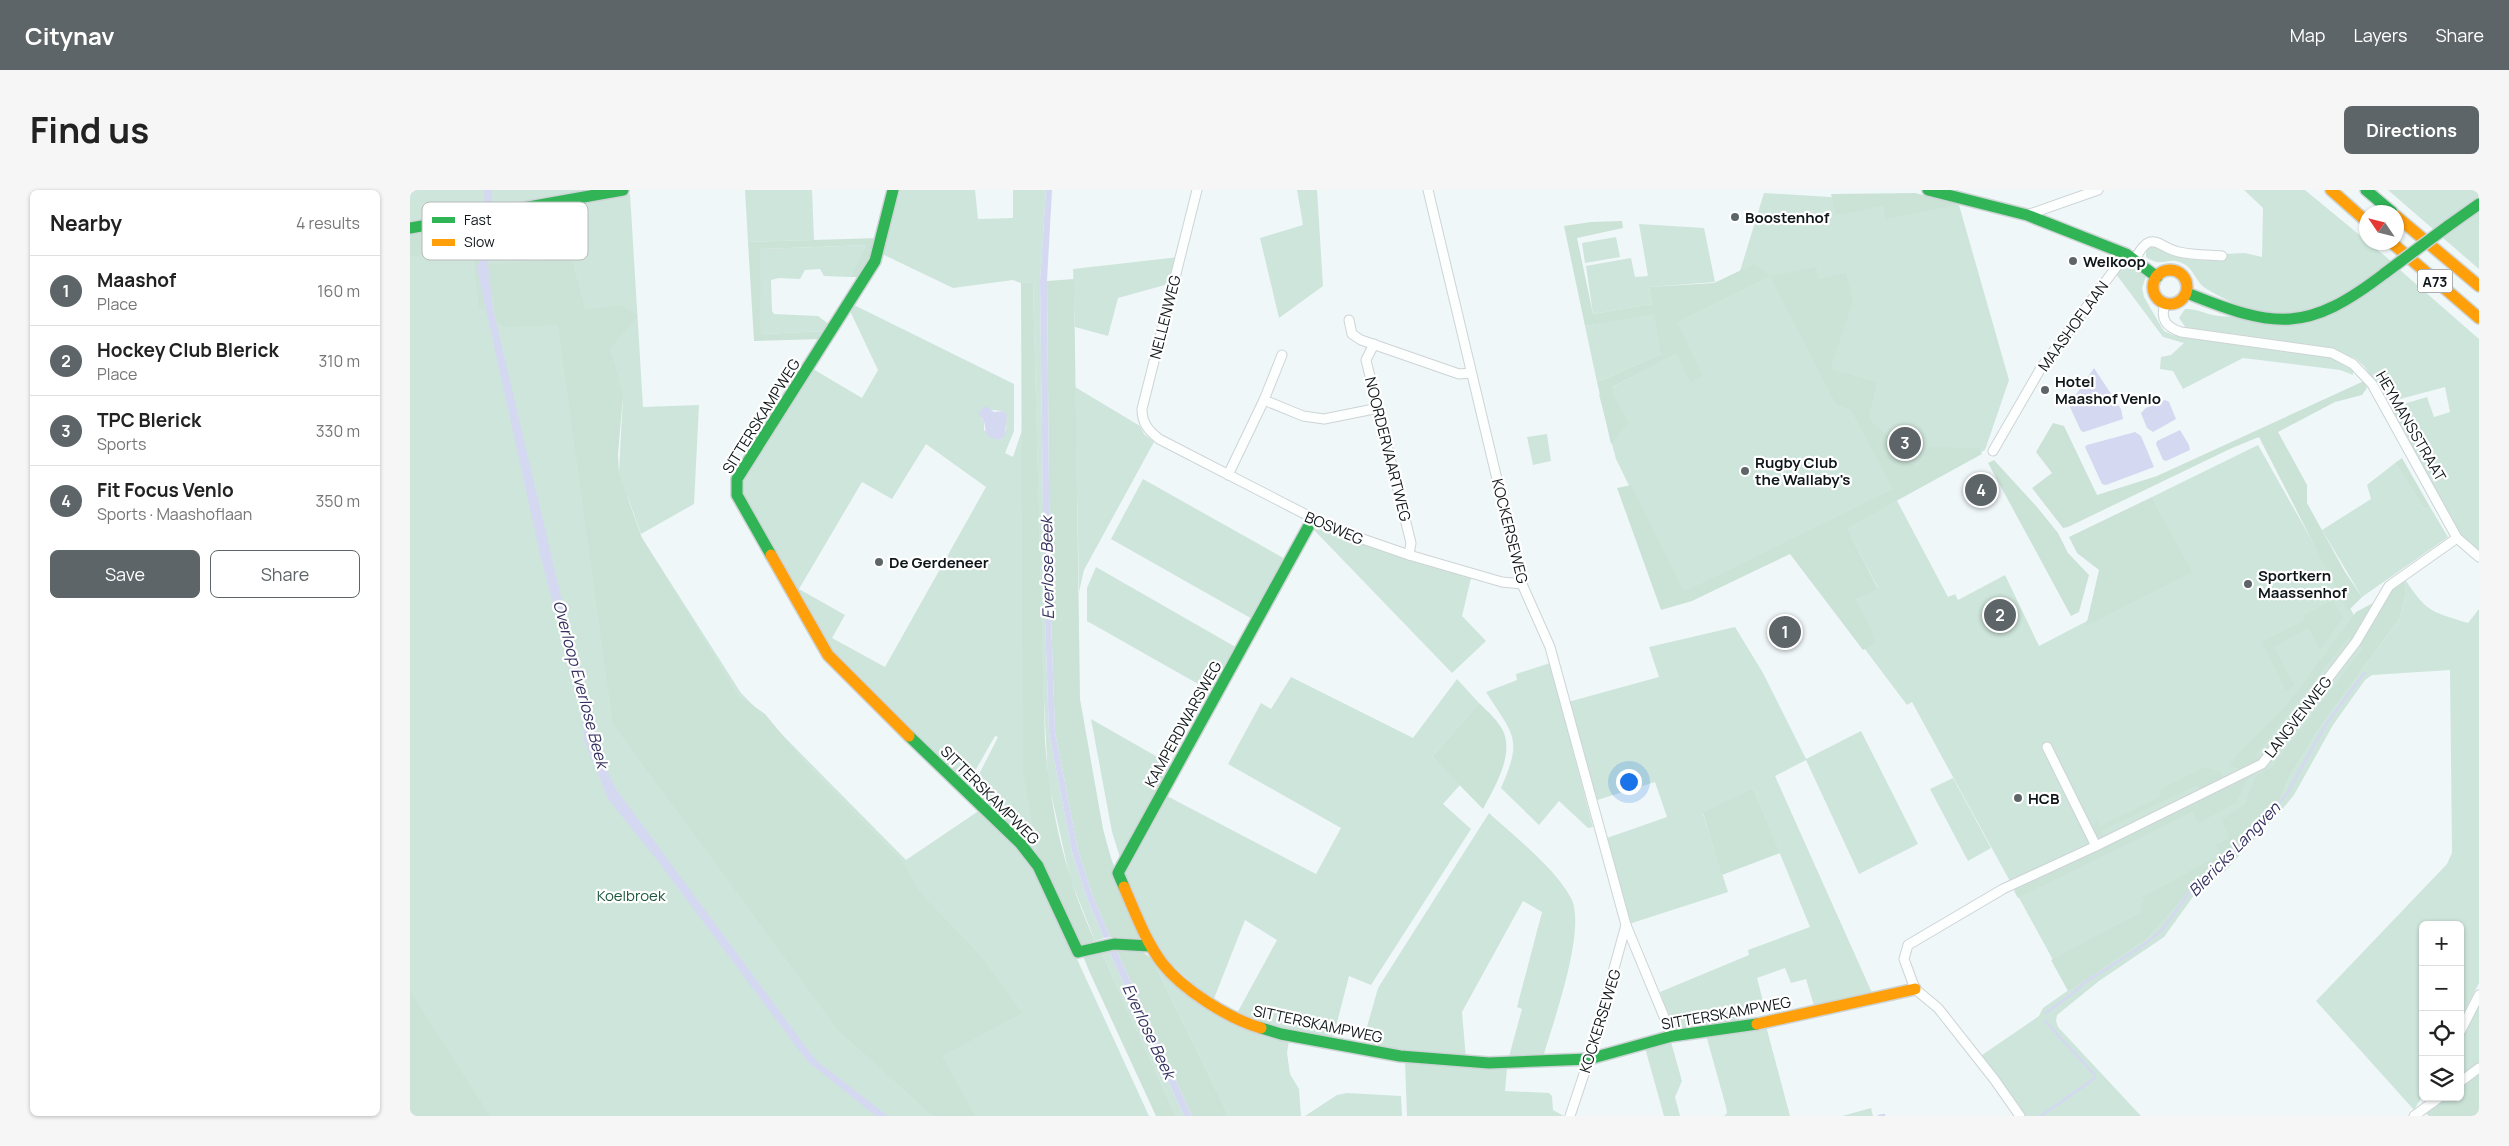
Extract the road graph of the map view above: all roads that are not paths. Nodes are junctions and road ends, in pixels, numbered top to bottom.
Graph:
1 (623, 190) edge
2 (893, 190) edge
3 (1197, 190) edge
4 (1428, 190) edge
5 (1928, 190) edge
6 (2098, 190) edge
7 (2331, 190) edge
8 (2366, 190) edge
9 (556, 202) edge
10 (2479, 204) edge
11 (2384, 205) edge
12 (2359, 215) edge
13 (2027, 216) junction
14 (2404, 223) edge
15 (2400, 250) edge
16 (2130, 256) junction
17 (2222, 256) dead end
18 (2157, 276) junction
19 (2479, 286) edge
20 (2187, 294) junction
21 (2165, 304) junction
22 (2479, 318) edge
23 (1349, 320) dead end
24 (1374, 344) junction
25 (1282, 355) dead end
26 (1471, 373) junction
27 (1264, 400) junction
28 (1379, 408) junction
29 (1159, 439) joint
30 (1992, 451) dead end
31 (1228, 475) junction
32 (1312, 520) junction
33 (2458, 538) junction
34 (1409, 555) junction
35 (2479, 557) edge
36 (1522, 584) junction
37 (2046, 747) dead end
38 (2096, 846) junction
39 (1626, 925) junction
40 (1150, 946) junction
41 (1915, 989) junction
42 (2479, 994) edge
43 (2464, 1024) edge
44 (1672, 1036) junction
45 (1589, 1060) junction
46 (2479, 1068) edge
47 (2464, 1079) edge
48 (2425, 1101) edge
49 (2436, 1101) edge
50 (2420, 1115) edge
51 (1570, 1116) edge
52 (2020, 1116) edge

1 - 9 main road
2 - 40 main road, SITTERSKAMPWEG
3 - 29 street, NELLENWEG
4 - 26 street, KOCKERSEWEG
5 - 13 main road
6 - 13 street
7 - 12 main road
8 - 11 main road
10 - 20 main road, bridge
13 - 16 main road
14 - 19 main road, A73
15 - 22 main road, A73
16 - 17 street
16 - 18 main road
16 - 30 street, MAASHOFLAAN
18 - 20 main road
18 - 21 main road
20 - 21 main road
21 - 33 street, HEYMANSSTRAAT
23 - 24 street
24 - 26 street
24 - 28 street, NOORDERVAARTWEG
25 - 27 street
26 - 36 street, KOCKERSEWEG
27 - 28 street
27 - 31 street
28 - 34 street, NOORDERVAARTWEG
29 - 31 street, BOSWEG
31 - 32 street, BOSWEG
32 - 34 street, BOSWEG
32 - 40 main road, KAMPERDWARSWEG
33 - 35 street, HEYMANSSTRAAT
33 - 38 street, LANGVENWEG
34 - 36 street, BOSWEG
36 - 39 street, KOCKERSEWEG
37 - 38 street
38 - 41 street, LANGVENWEG
39 - 44 street, KOCKERSEWEG
39 - 45 street, KOCKERSEWEG
40 - 45 main road, SITTERSKAMPWEG
41 - 44 main road, SITTERSKAMPWEG
41 - 52 street
42 - 43 street
44 - 45 main road, SITTERSKAMPWEG
45 - 51 street, KOCKERSEWEG
46 - 47 street
48 - 50 street
49 - 50 street

